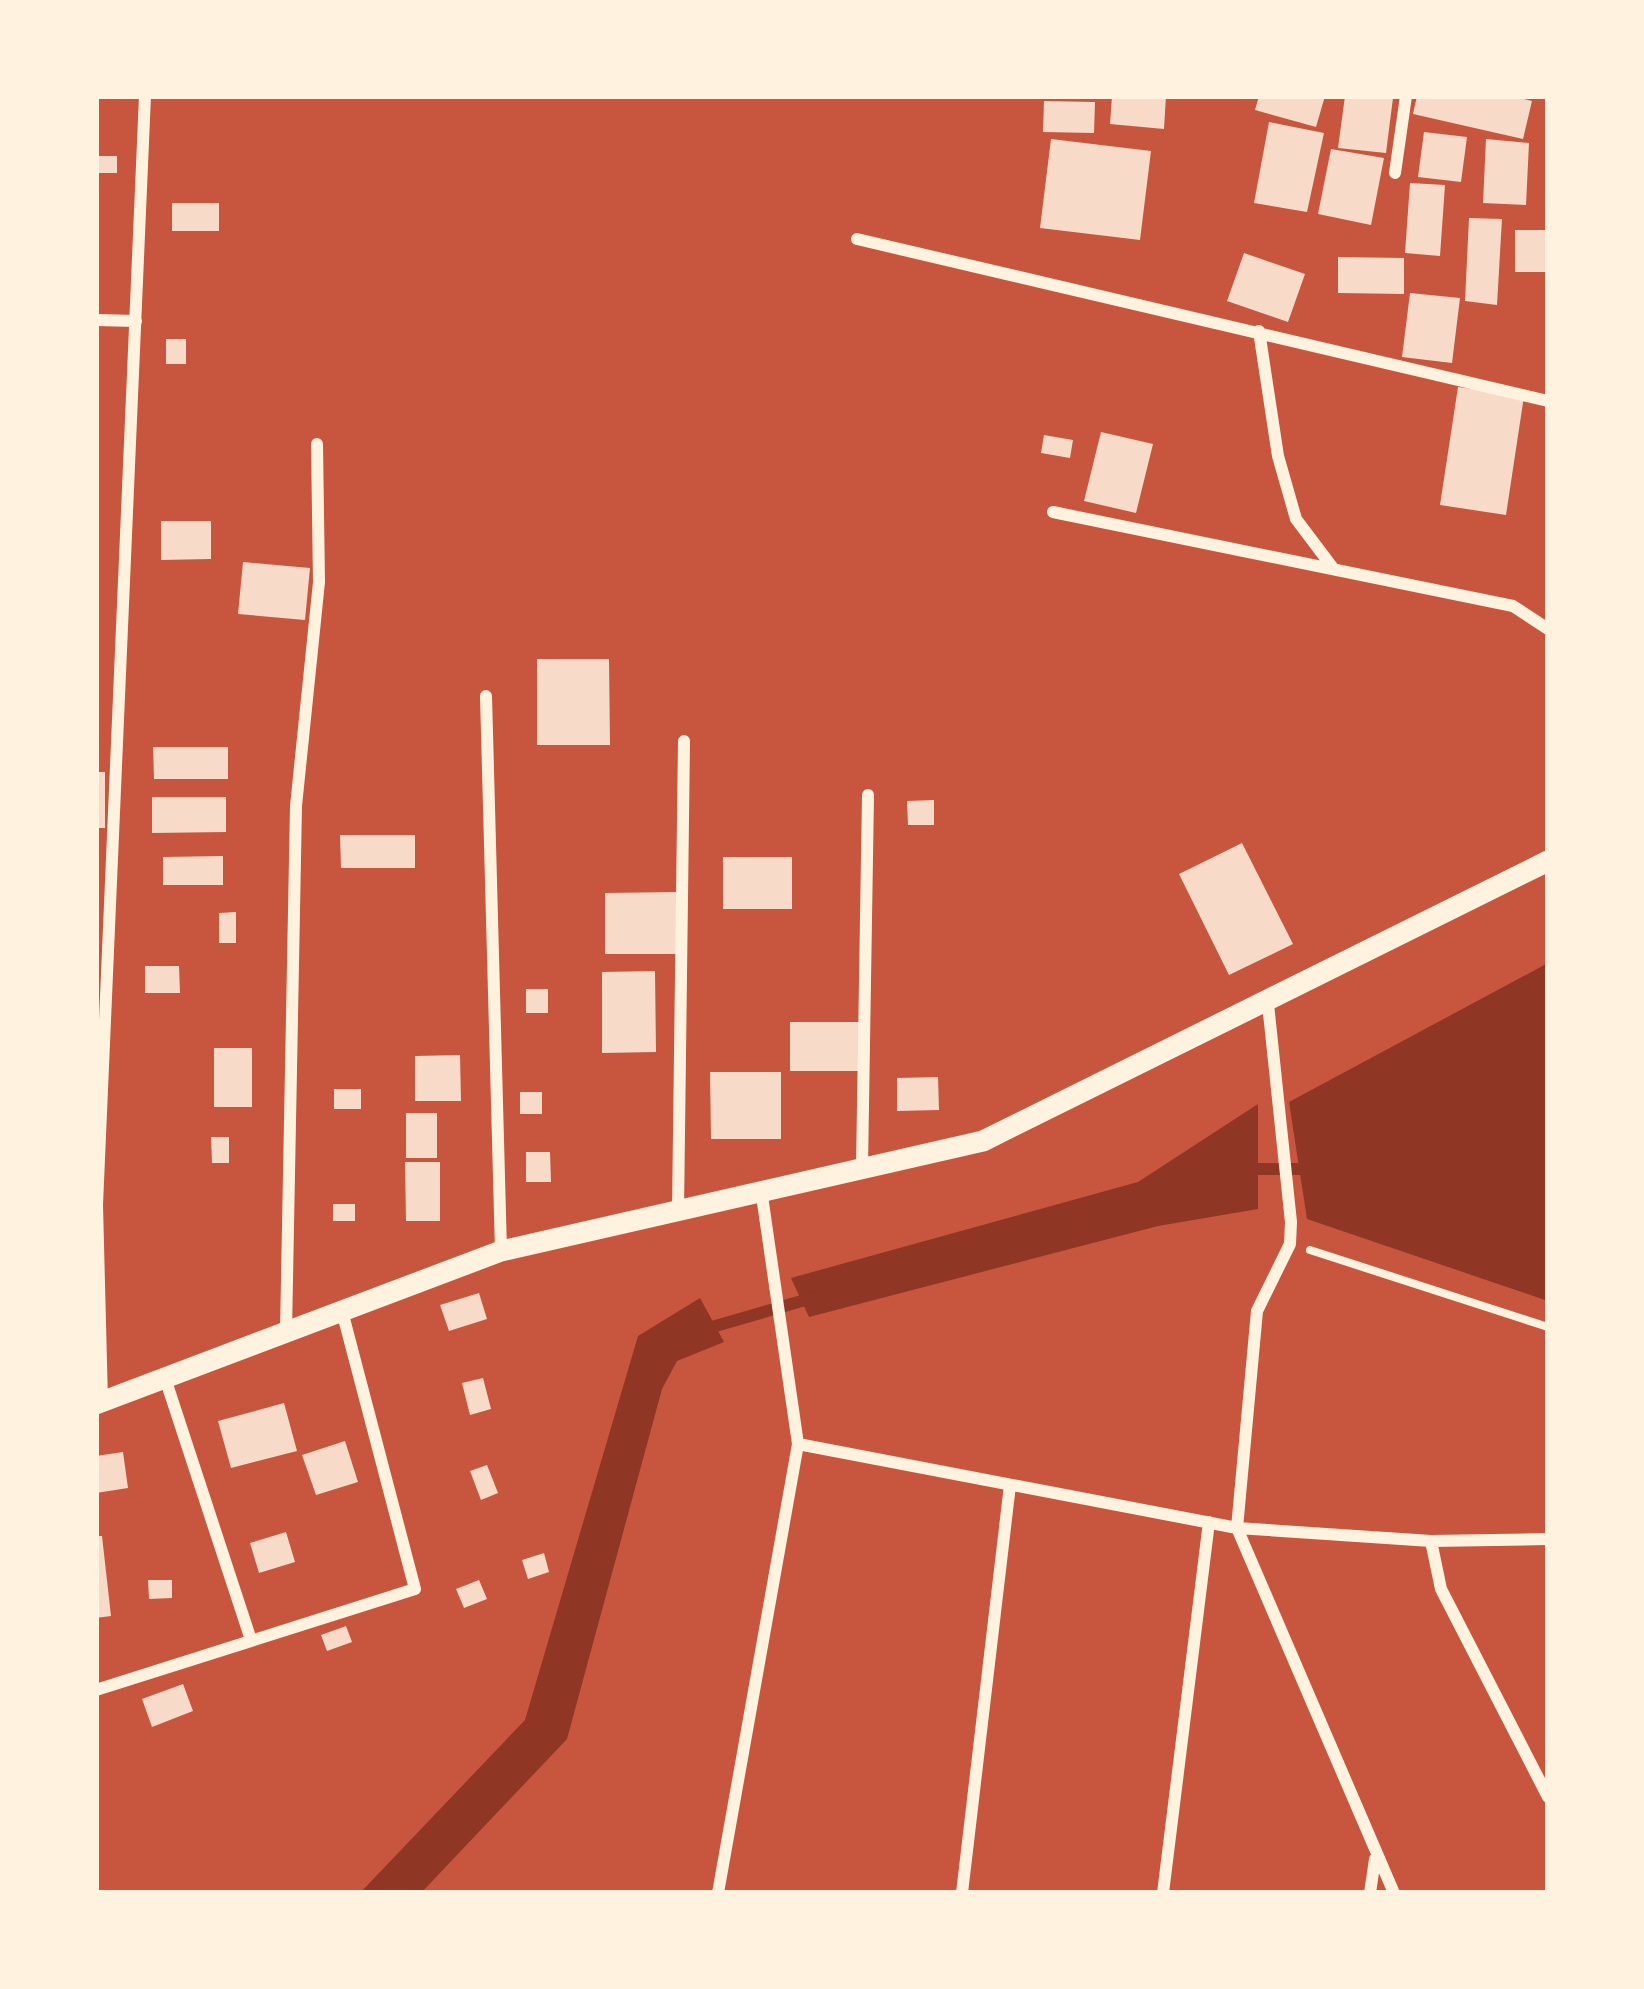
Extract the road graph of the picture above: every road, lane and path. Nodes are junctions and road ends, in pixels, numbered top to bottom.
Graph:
1 (145, 96) edge
2 (1406, 96) edge
3 (1394, 173) dead end
4 (857, 239) dead end
5 (96, 320) edge
6 (136, 321) junction
7 (1259, 331) junction
8 (1548, 400) edge
9 (317, 444) dead end
10 (1054, 512) dead end
11 (1334, 569) junction
12 (1548, 628) edge
13 (486, 696) dead end
14 (684, 742) dead end
15 (868, 795) dead end
16 (1548, 861) edge
17 (1268, 1004) junction
18 (862, 1167) junction
19 (761, 1189) junction
20 (678, 1211) junction
21 (1290, 1244) junction
22 (501, 1251) junction
23 (342, 1311) junction
24 (1548, 1328) edge
25 (286, 1332) junction
26 (165, 1378) junction
27 (99, 1403) edge
28 (798, 1444) junction
29 (1010, 1485) junction
30 (1209, 1522) junction
31 (1237, 1528) junction
32 (1548, 1539) edge
33 (1431, 1541) junction
34 (251, 1640) junction
35 (96, 1690) edge
36 (1548, 1797) edge
37 (1375, 1858) junction
38 (718, 1893) edge
39 (962, 1893) edge
40 (1163, 1893) edge
41 (1370, 1893) edge
42 (1394, 1893) edge

1 - 6 street
2 - 3 street
4 - 7 street
5 - 6 street
6 - 27 street
7 - 8 street
7 - 11 street
9 - 25 street
10 - 11 street
11 - 12 street
13 - 22 street
14 - 20 street
15 - 18 street
16 - 17 street
17 - 18 street
17 - 21 street
18 - 19 street
19 - 20 street
19 - 28 street
20 - 22 street
21 - 24 path
21 - 31 street
22 - 23 street
23 - 25 street
23 - 34 street
25 - 26 street
26 - 27 street
26 - 34 street
28 - 29 street
28 - 38 street
29 - 30 street
29 - 39 street
30 - 31 street
30 - 40 street
31 - 33 street
31 - 37 street
32 - 33 street
33 - 36 street
34 - 35 street
37 - 41 street
37 - 42 street

